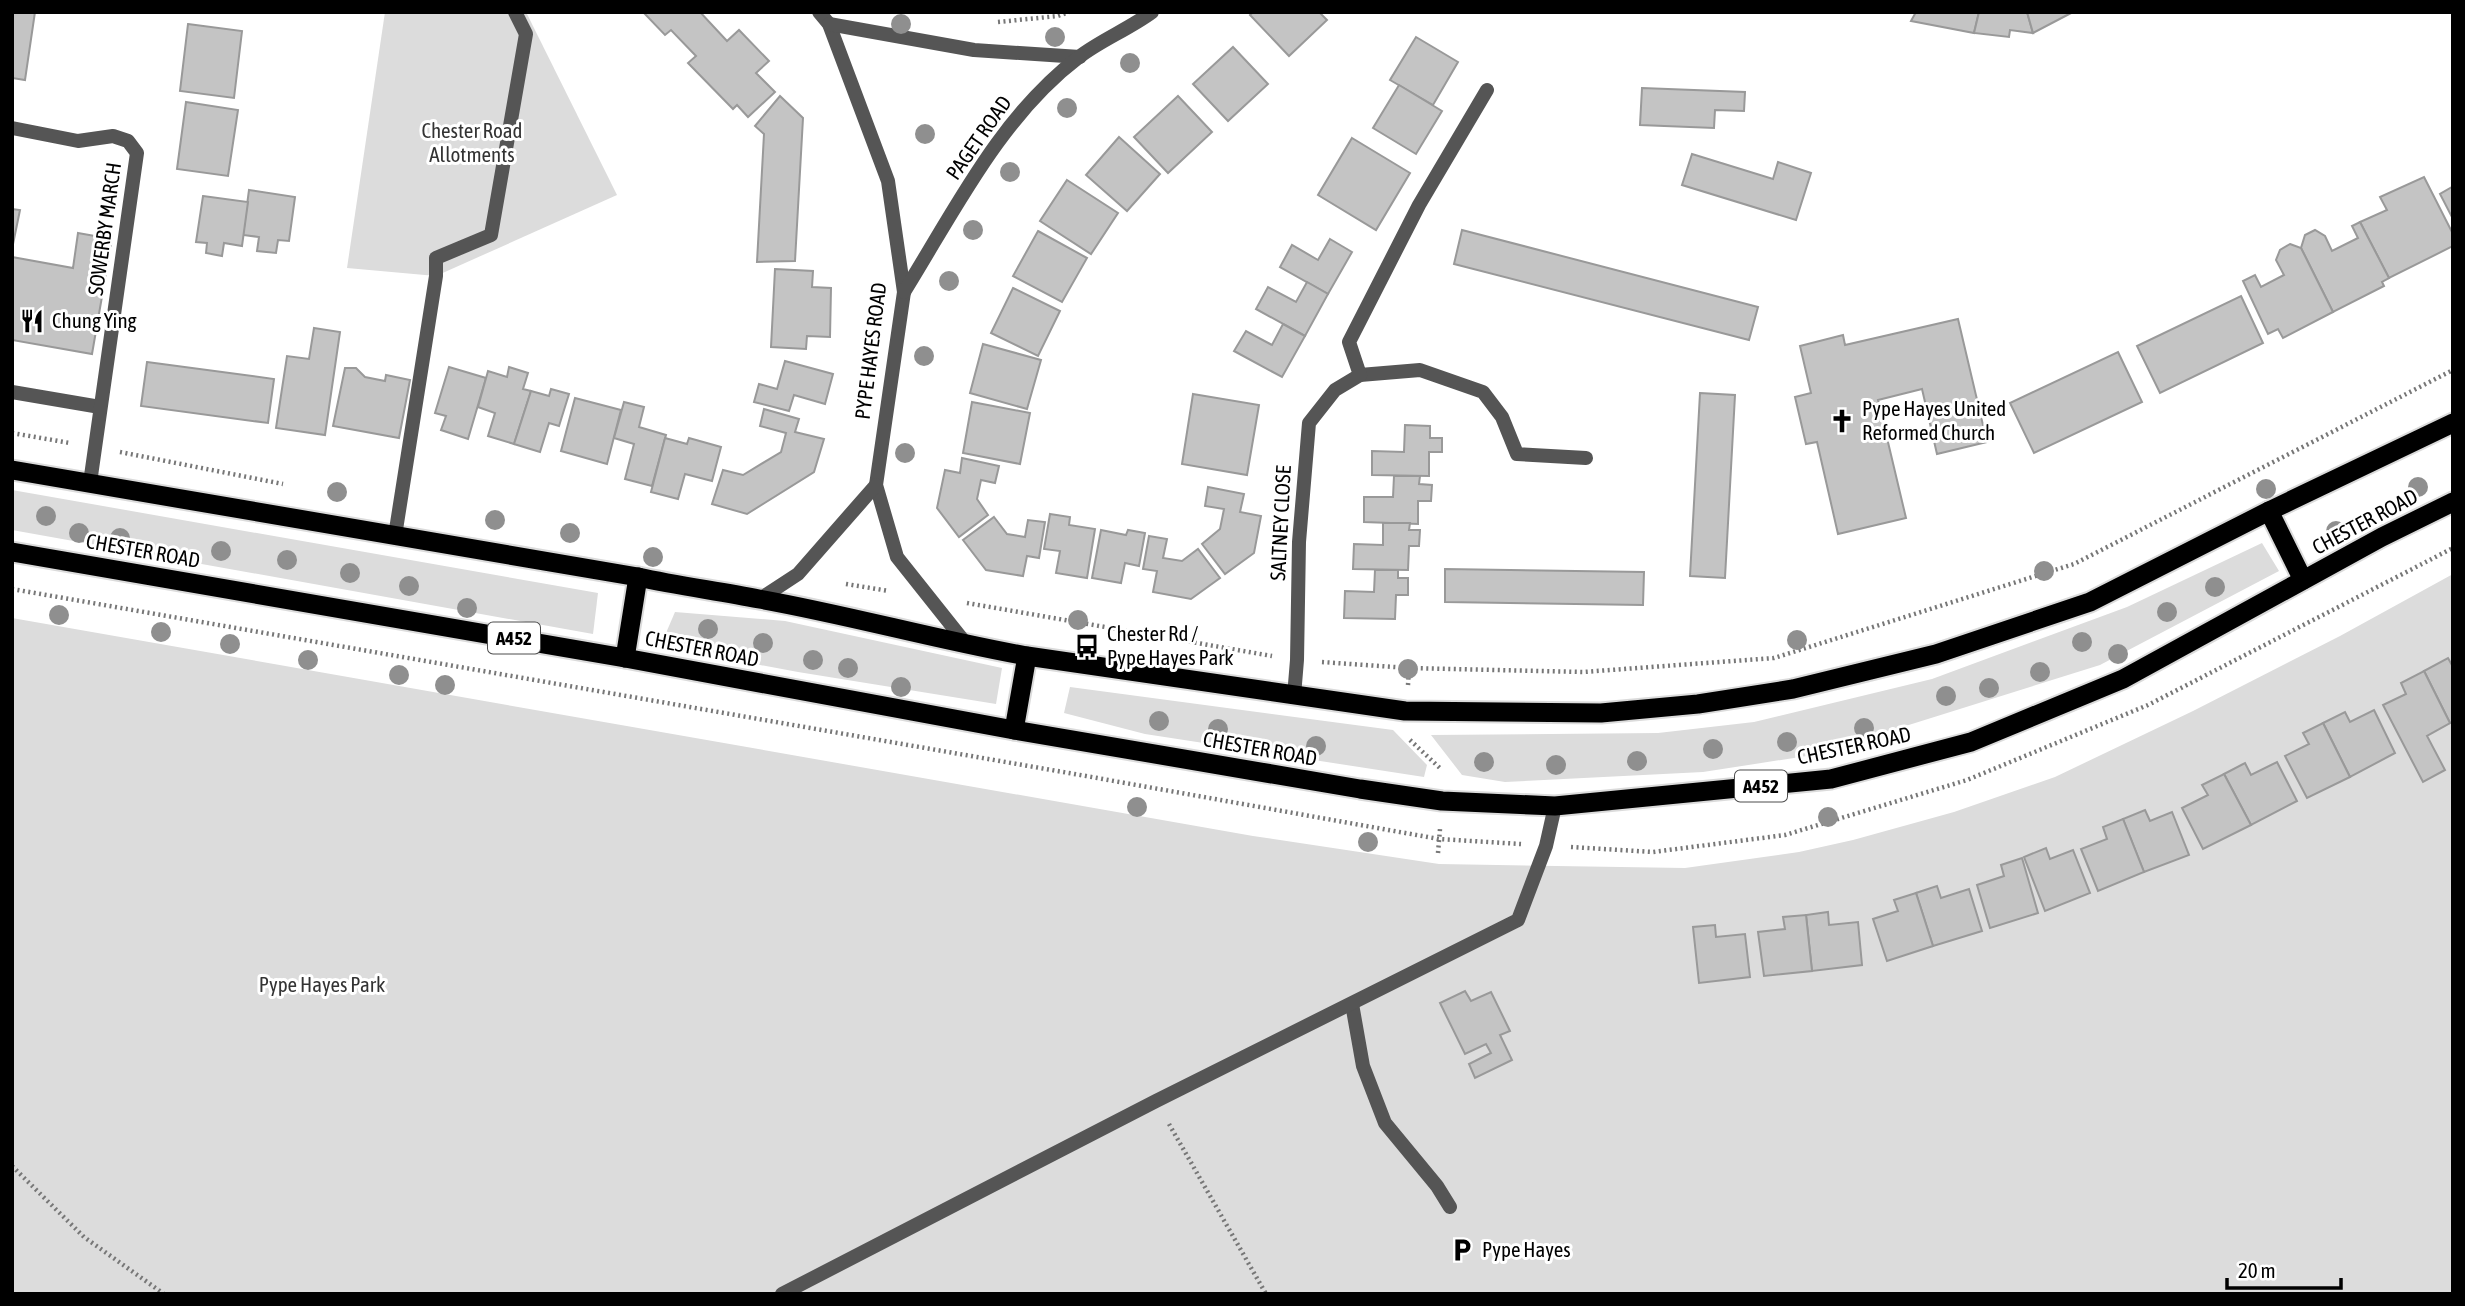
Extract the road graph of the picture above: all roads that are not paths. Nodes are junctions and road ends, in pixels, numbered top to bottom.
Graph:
1 (515, 12) edge
2 (1152, 12) edge
3 (824, 18) edge
4 (1080, 57) junction
5 (1487, 90) dead end
6 (12, 128) edge
7 (904, 292) junction
8 (1360, 375) junction
9 (12, 392) edge
10 (100, 407) junction
11 (2453, 423) edge
12 (1586, 458) dead end
13 (12, 470) edge
14 (90, 483) junction
15 (876, 485) junction
16 (2453, 502) edge
17 (2269, 511) junction
18 (395, 536) junction
19 (12, 552) edge
20 (638, 576) junction
21 (2303, 580) junction
22 (760, 598) junction
23 (967, 645) junction
24 (1027, 656) junction
25 (625, 657) junction
26 (1294, 696) junction
27 (1014, 730) junction
28 (1555, 806) junction
29 (1352, 1004) junction
30 (1450, 1207) dead end
31 (782, 1294) edge

1 - 18 street
2 - 4 street, PAGET ROAD
3 - 4 street, PYPE HAYES ROAD
3 - 7 street, PYPE HAYES ROAD
4 - 7 street, PAGET ROAD
5 - 8 street
6 - 10 street, SOWERBY MARCH
7 - 15 street, PYPE HAYES ROAD
8 - 12 street, SALTNEY CLOSE
8 - 26 street, SALTNEY CLOSE
9 - 10 street
10 - 14 street, SOWERBY MARCH
11 - 17 highway
13 - 14 highway
14 - 18 highway
15 - 22 street
15 - 23 street, PYPE HAYES ROAD
16 - 21 highway, CHESTER ROAD / A452
17 - 21 highway
17 - 26 highway
18 - 20 highway
19 - 25 highway, CHESTER ROAD / A452
20 - 22 highway
20 - 25 highway
21 - 28 highway, CHESTER ROAD / A452
22 - 23 highway
23 - 24 highway
24 - 26 highway
24 - 27 highway
25 - 27 highway, CHESTER ROAD / A452
27 - 28 highway, CHESTER ROAD / A452
28 - 29 street
29 - 30 street
29 - 31 street

